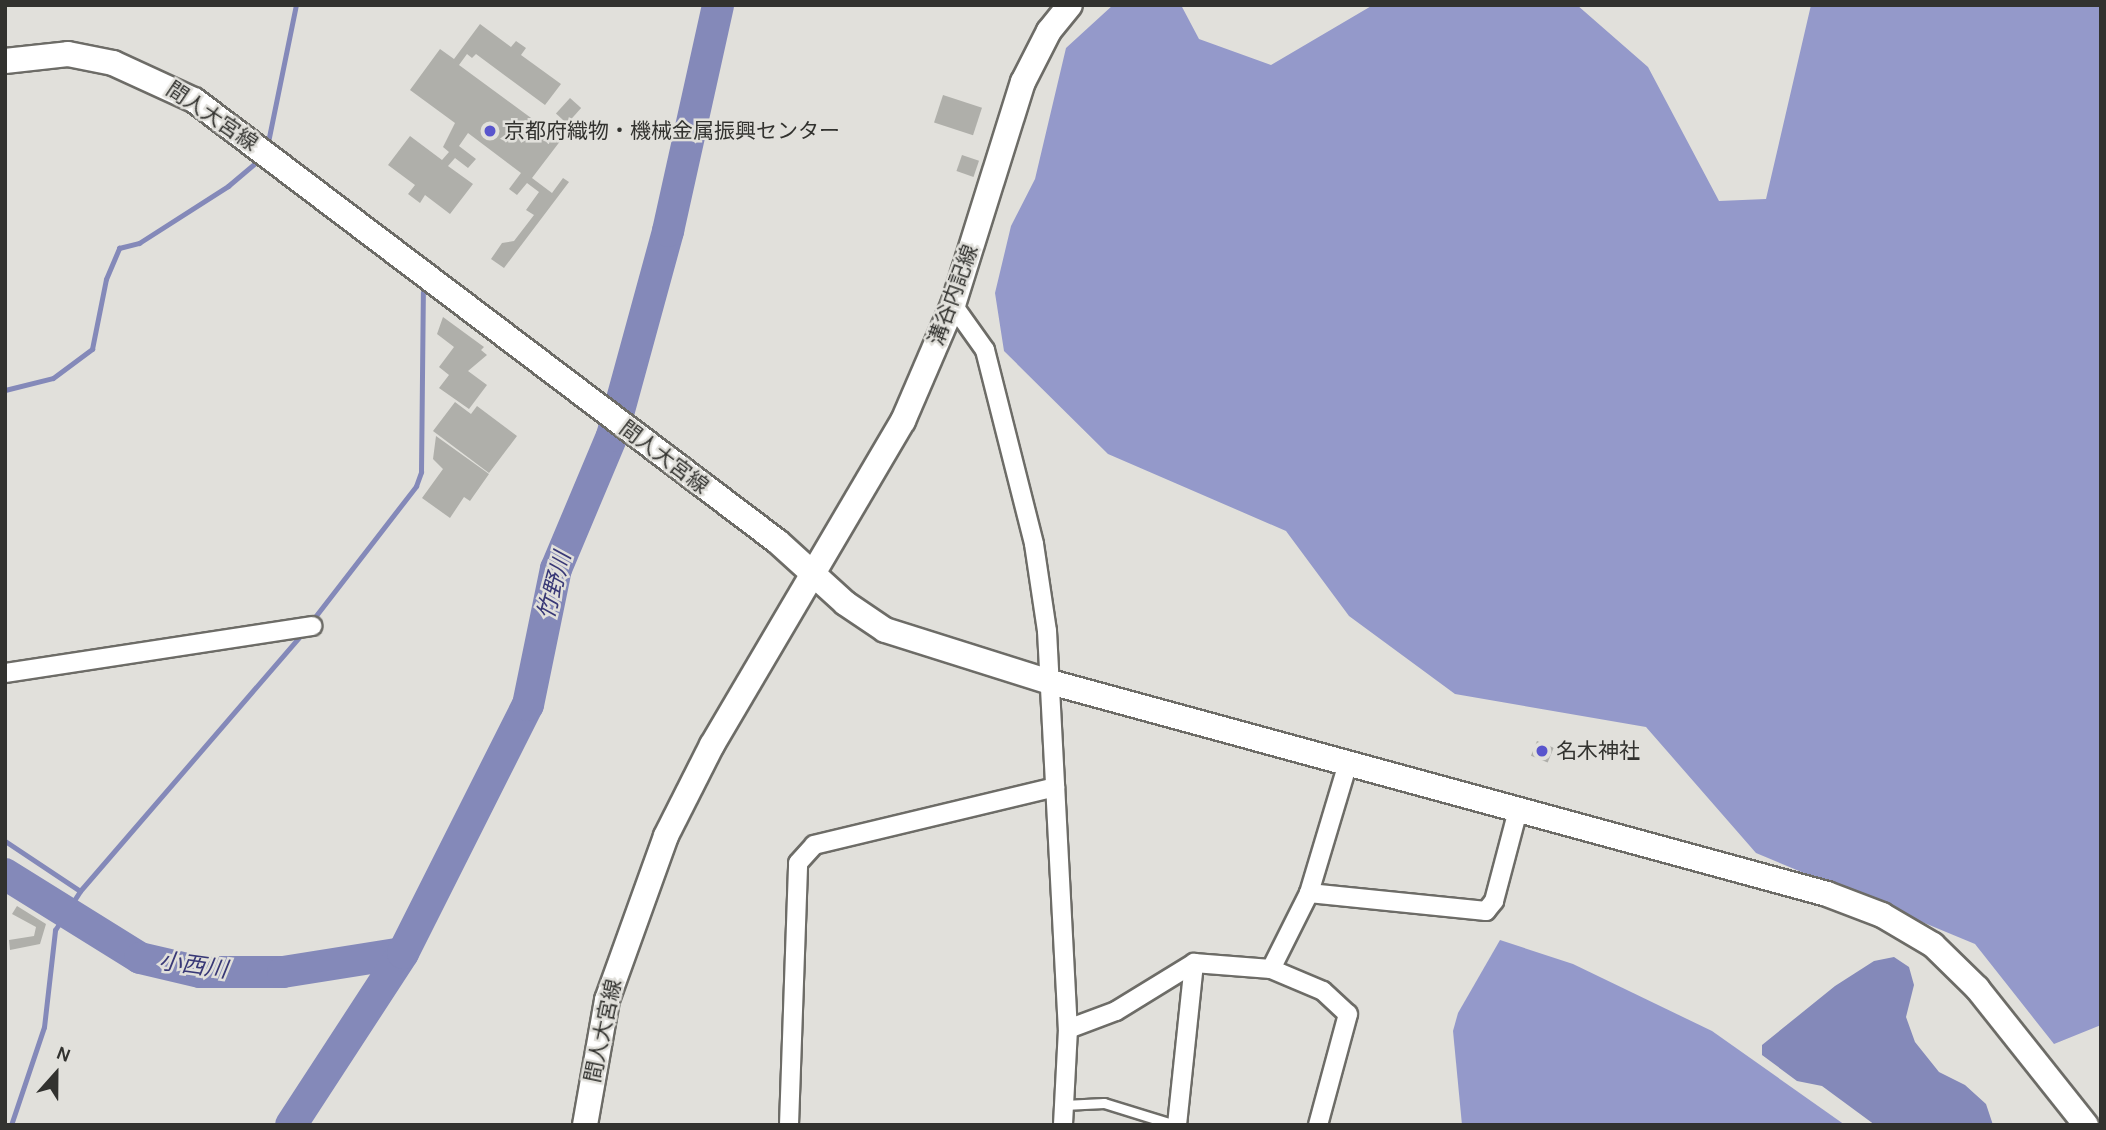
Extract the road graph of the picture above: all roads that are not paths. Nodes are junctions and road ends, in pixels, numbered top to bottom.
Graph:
1 (1070, 5) edge
2 (5, 61) edge
3 (953, 305) junction
4 (811, 574) junction
5 (312, 626) dead end
6 (5, 673) edge
7 (1050, 682) junction
8 (1348, 763) junction
9 (1055, 787) junction
10 (1518, 810) junction
11 (1309, 892) junction
12 (1194, 963) junction
13 (1271, 969) junction
14 (1068, 1029) junction
15 (1063, 1105) junction
16 (584, 1125) edge
17 (789, 1125) edge
18 (1063, 1125) edge
19 (1176, 1125) edge
20 (1318, 1125) edge
21 (2086, 1125) edge

1 - 3 main road, 溝谷内記線
2 - 4 main road, 間人大宮線
3 - 4 main road, 溝谷内記線
3 - 7 street
4 - 7 main road
4 - 16 main road, 間人大宮線
5 - 6 street
7 - 8 main road
7 - 9 street
8 - 10 main road
8 - 11 street
9 - 14 street
9 - 17 street
10 - 11 street
10 - 21 main road
11 - 13 street
12 - 13 street
12 - 14 street
12 - 19 street
13 - 20 street
14 - 15 street
15 - 18 street
15 - 19 lane

